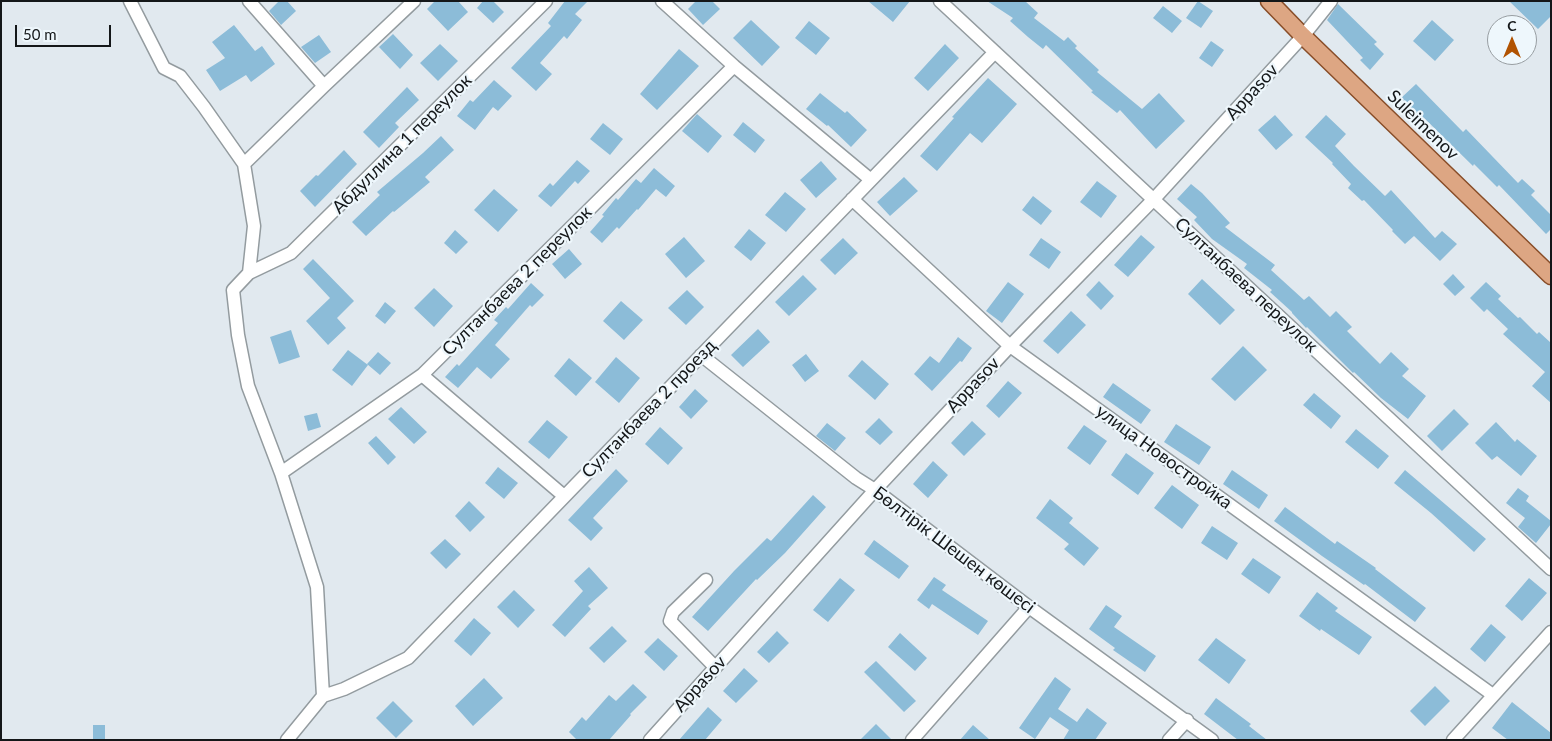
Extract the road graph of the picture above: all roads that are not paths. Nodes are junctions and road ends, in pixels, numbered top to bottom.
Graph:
1 (130, 1) edge
2 (250, 1) edge
3 (414, 1) edge
4 (546, 1) edge
5 (662, 1) edge
6 (940, 1) edge
7 (1269, 1) edge
8 (1331, 1) edge
9 (1303, 36) junction
10 (995, 52) junction
11 (734, 66) junction
12 (324, 86) junction
13 (244, 164) junction
14 (871, 180) junction
15 (852, 199) junction
16 (1154, 199) junction
17 (249, 273) junction
18 (1551, 276) edge
19 (1010, 346) junction
20 (701, 355) junction
21 (422, 375) junction
22 (281, 473) junction
23 (875, 490) junction
24 (564, 496) junction
25 (1551, 569) edge
26 (706, 580) dead end
27 (1029, 607) junction
28 (1551, 632) edge
29 (715, 667) junction
30 (1493, 695) junction
31 (323, 696) junction
32 (1187, 720) junction
33 (287, 740) edge
34 (650, 740) edge
35 (912, 740) edge
36 (1169, 740) edge
37 (1212, 740) edge
38 (1453, 740) edge

1 - 13 street
2 - 12 street
3 - 12 street
4 - 17 street, Абдуллина 1 переулок
5 - 11 street
6 - 10 street, Султанбаева переулок
7 - 9 main road, Suleimenov
8 - 9 street, Appasov
9 - 16 street, Appasov
9 - 18 main road, Suleimenov
10 - 14 street, Султанбаева 2 проезд
10 - 16 street, Султанбаева переулок
11 - 14 street
11 - 21 street, Султанбаева 2 переулок
12 - 13 street
13 - 17 street
14 - 15 street, Султанбаева 2 проезд
15 - 19 street, улица Новостройка
15 - 20 street, Султанбаева 2 проезд
16 - 19 street, Appasov
16 - 25 street, Султанбаева переулок
17 - 22 street
19 - 23 street, Appasov
19 - 30 street, улица Новостройка
20 - 23 street, Бөлтірік Шешен көшесі
20 - 24 street, Султанбаева 2 проезд
21 - 22 street, Султанбаева 2 переулок
21 - 24 street
22 - 31 street
23 - 27 street, Бөлтірік Шешен көшесі
23 - 29 street, Appasov
24 - 31 street, Султанбаева 2 проезд
26 - 29 street
27 - 32 street, Бөлтірік Шешен көшесі
27 - 35 street
28 - 30 street
29 - 34 street, Appasov
30 - 38 street
31 - 33 street
32 - 36 street
32 - 37 street, Бөлтірік Шешен көшесі

